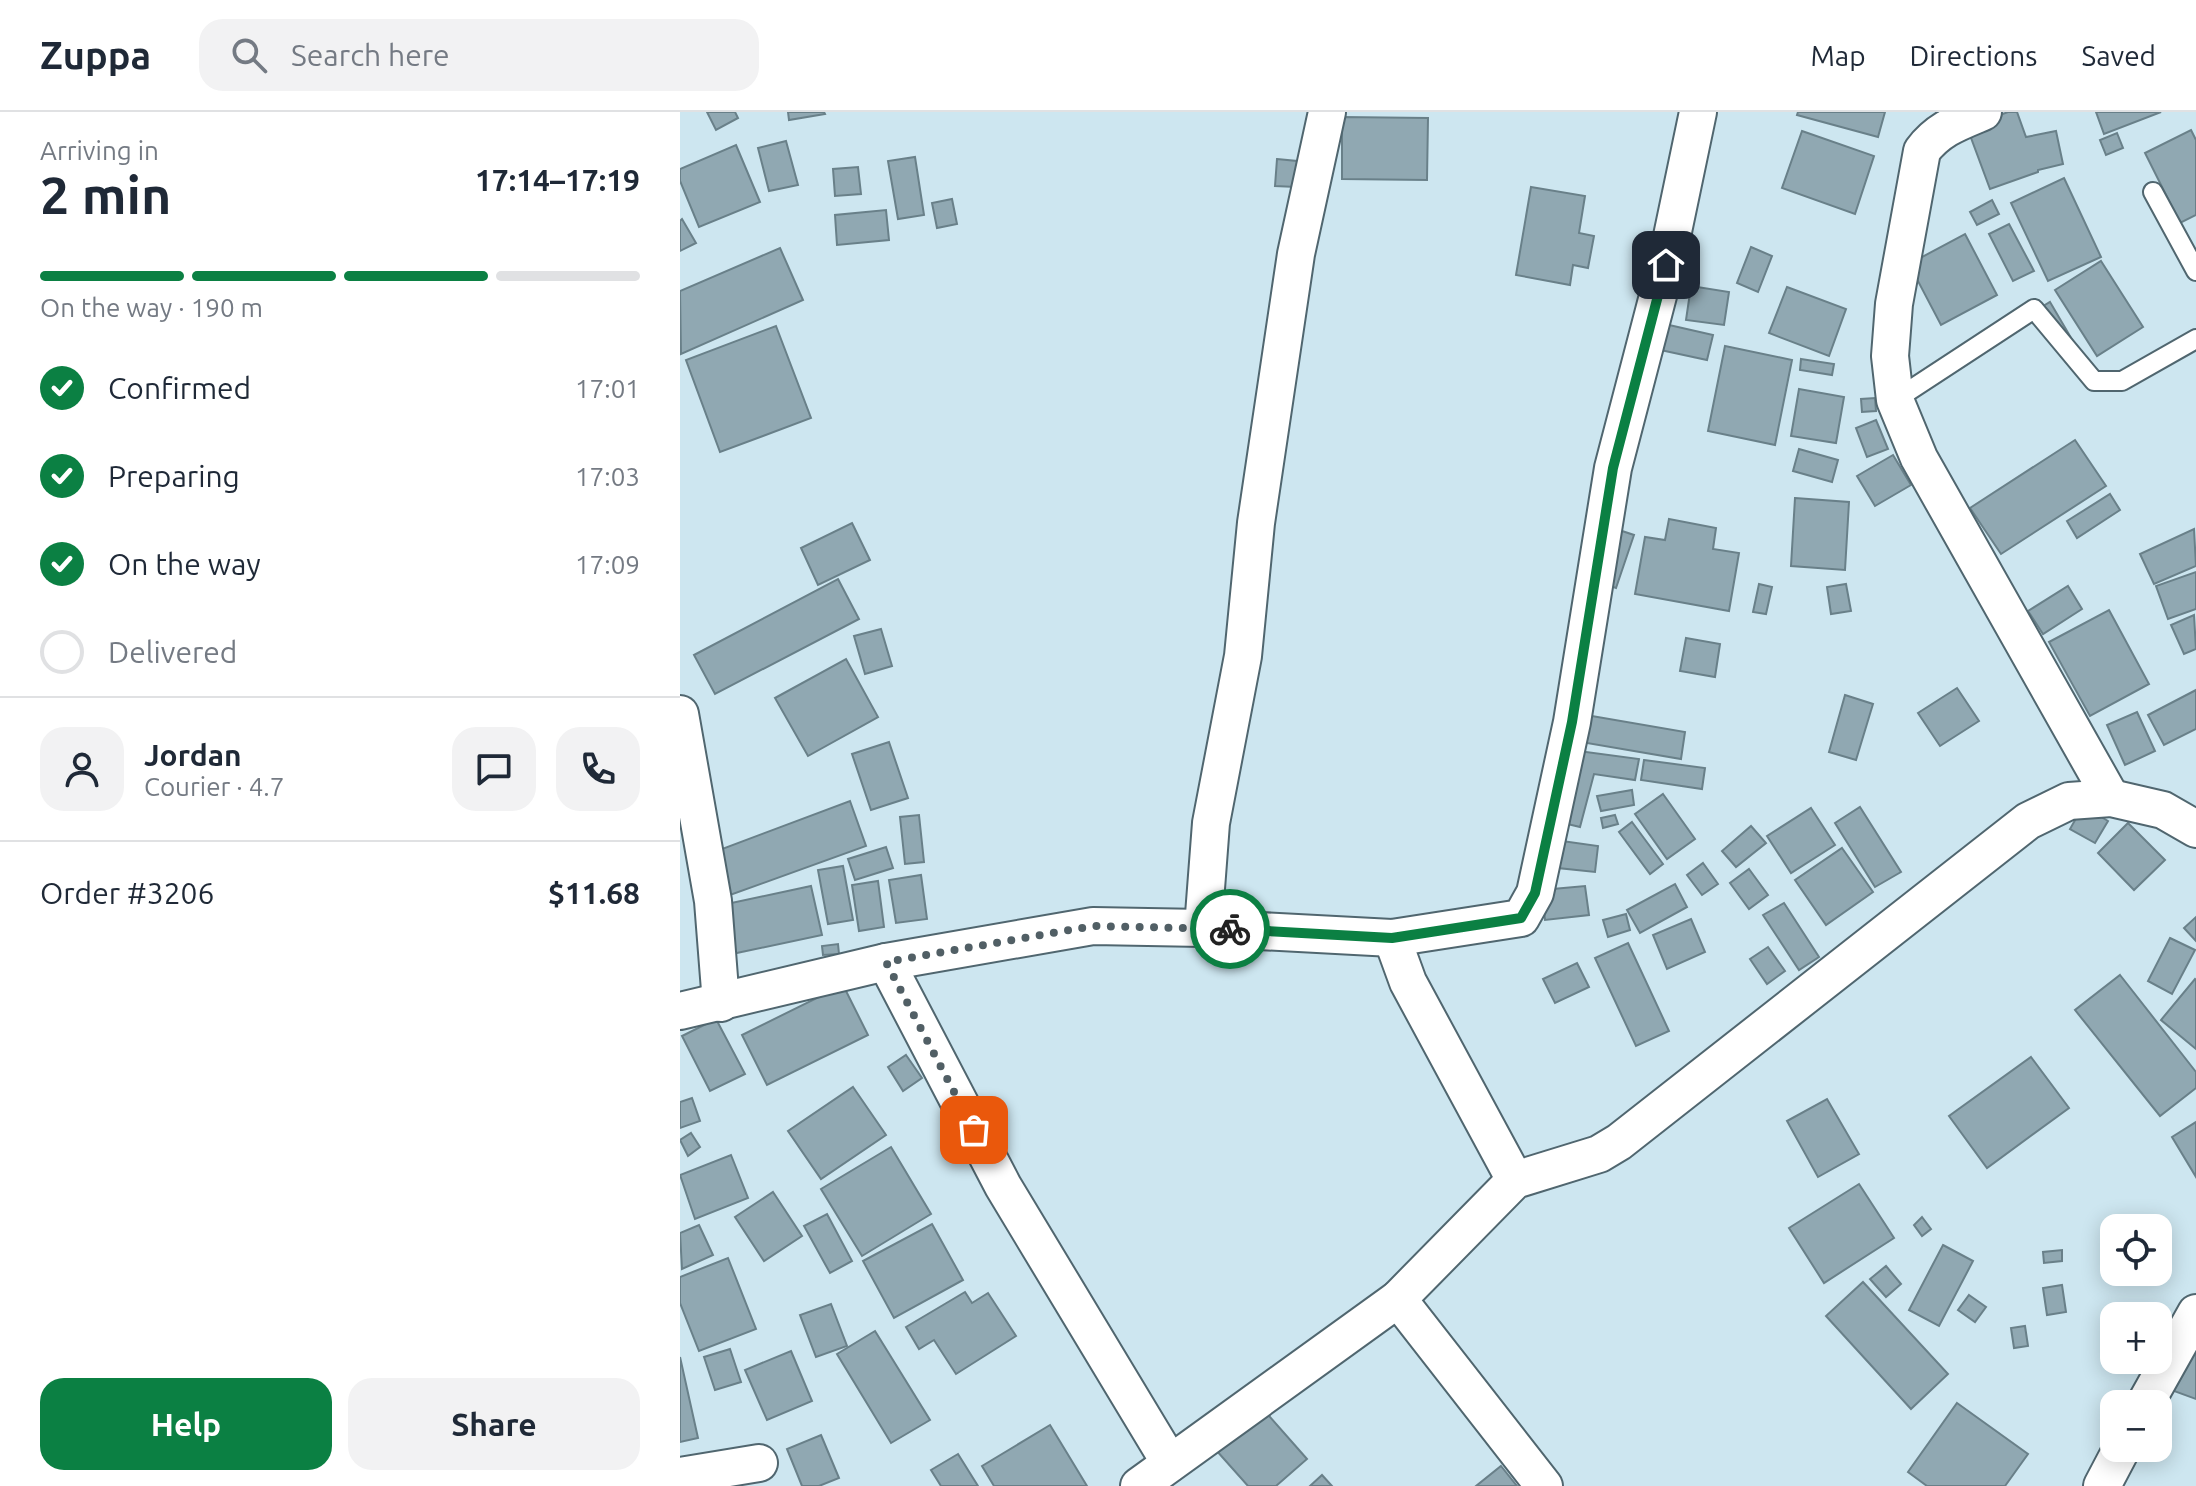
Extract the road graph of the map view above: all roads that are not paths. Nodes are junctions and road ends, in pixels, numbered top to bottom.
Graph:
1 (1327, 112) edge
2 (1698, 112) edge
3 (1983, 112) edge
4 (2153, 192) dead end
5 (2196, 271) edge
6 (2196, 339) edge
7 (1895, 400) junction
8 (680, 714) edge
9 (2111, 798) junction
10 (2196, 829) edge
11 (1203, 928) junction
12 (1392, 938) junction
13 (886, 962) junction
14 (721, 1003) junction
15 (680, 1011) edge
16 (1515, 1180) junction
17 (1398, 1299) junction
18 (2196, 1313) edge
19 (2153, 1390) edge
20 (2115, 1462) edge
21 (759, 1463) dead end
22 (1170, 1463) junction
23 (680, 1476) edge
24 (1139, 1486) edge
25 (1544, 1486) edge
26 (2102, 1486) edge

1 - 11 street
2 - 12 street
3 - 7 street
4 - 5 lane
6 - 7 lane
7 - 9 street
8 - 14 street
9 - 10 street
9 - 16 street
11 - 12 street
11 - 13 street
12 - 16 street
13 - 14 street
13 - 22 street
14 - 15 street
16 - 17 street
17 - 22 street
17 - 25 street
18 - 19 street
20 - 26 street
21 - 23 street
22 - 24 street

